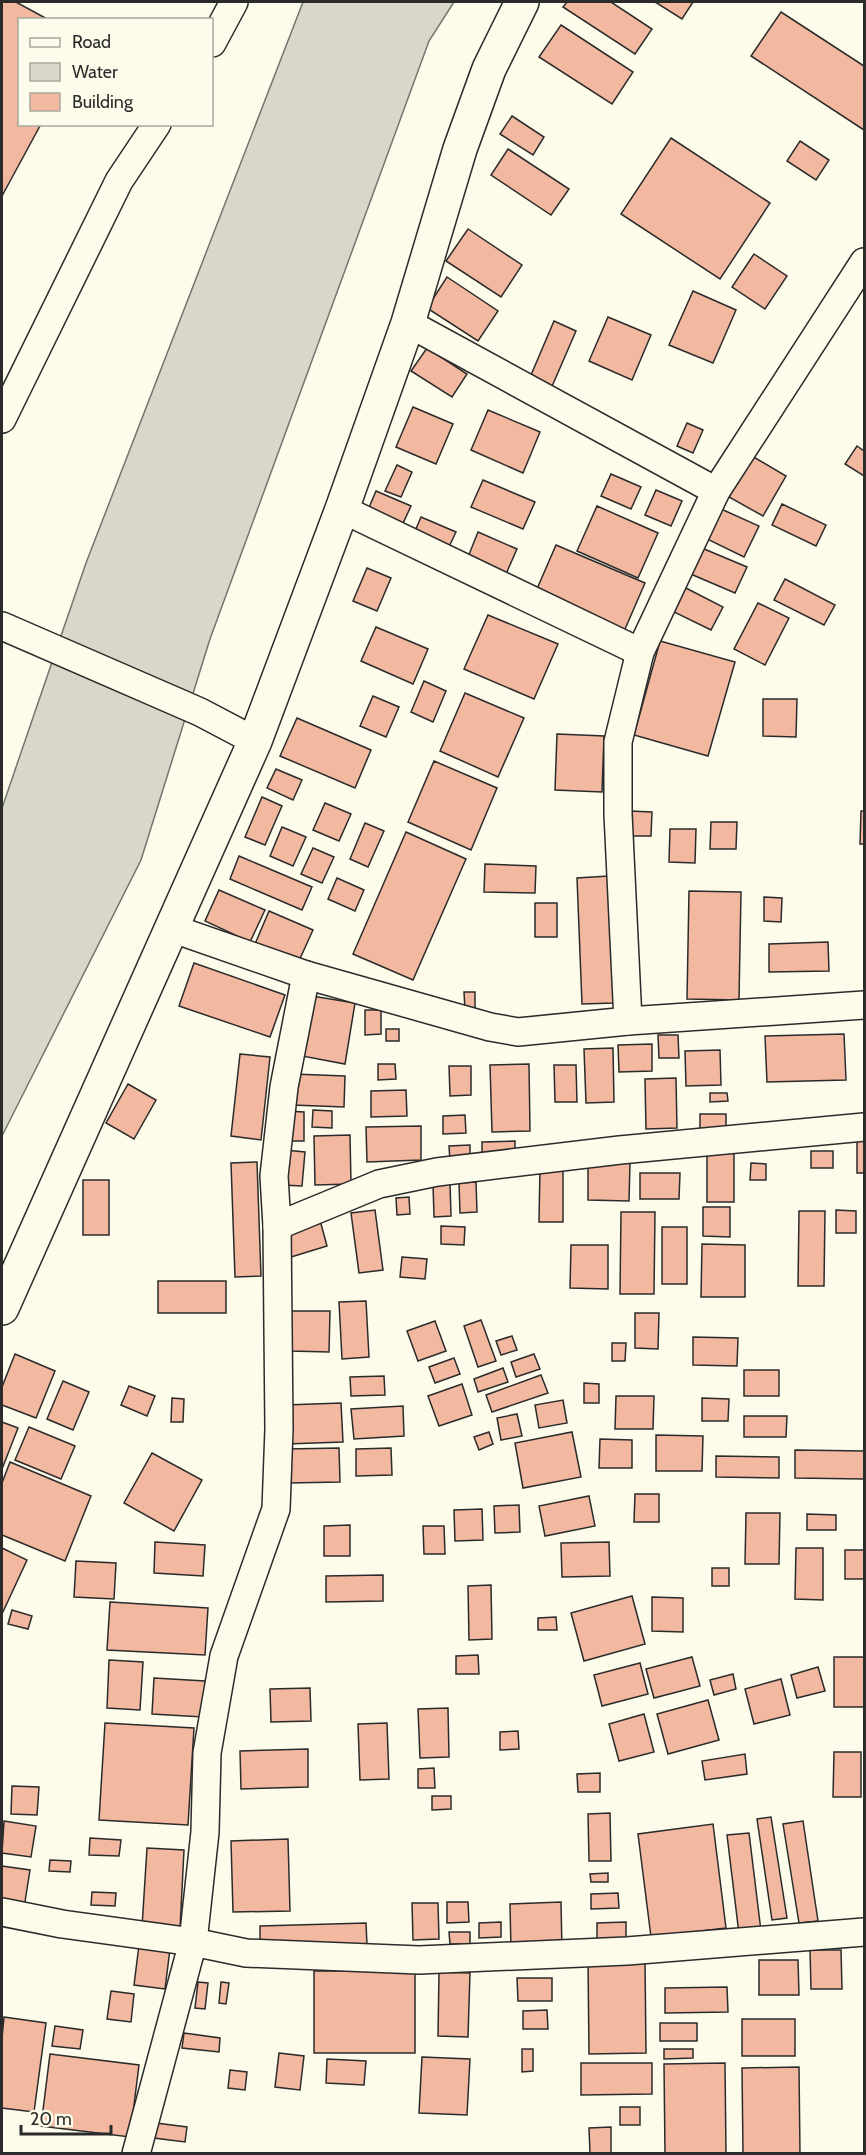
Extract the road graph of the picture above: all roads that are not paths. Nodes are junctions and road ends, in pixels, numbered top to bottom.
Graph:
1 (234, 2) edge
2 (522, 2) edge
3 (213, 41) edge
4 (156, 126) edge
5 (864, 262) edge
6 (408, 323) junction
7 (2, 419) edge
8 (716, 492) junction
9 (342, 509) junction
10 (2, 626) edge
11 (640, 652) junction
12 (255, 741) junction
13 (171, 928) junction
14 (306, 975) junction
15 (864, 1005) edge
16 (628, 1021) junction
17 (864, 1127) edge
18 (277, 1226) junction
19 (2, 1308) edge
20 (2, 1912) edge
21 (864, 1932) edge
22 (193, 1942) junction
23 (136, 2154) edge

1 - 3 street
2 - 6 main road
4 - 7 street
5 - 8 street
6 - 8 street
6 - 9 main road
8 - 11 street
9 - 11 street
9 - 12 main road
10 - 12 street
11 - 16 street
12 - 13 main road
13 - 14 street
13 - 19 main road
14 - 16 street
14 - 18 street
15 - 16 street
17 - 18 street
18 - 22 street
20 - 22 street
21 - 22 street
22 - 23 street

